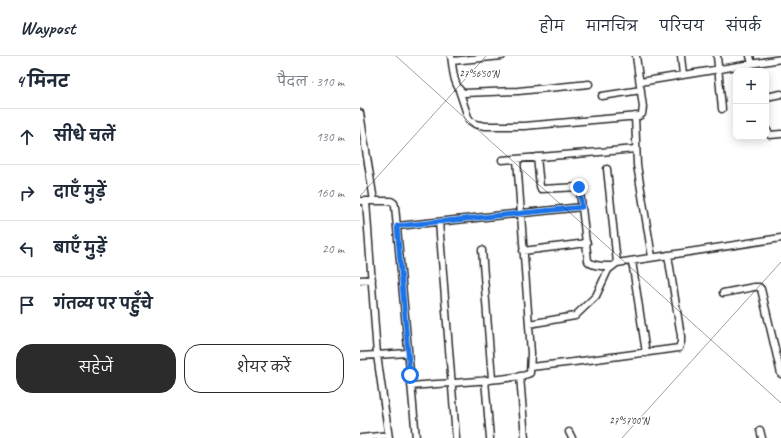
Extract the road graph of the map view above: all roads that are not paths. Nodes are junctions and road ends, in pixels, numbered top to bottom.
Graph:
1 (502, 56) edge
2 (636, 56) edge
3 (681, 56) edge
4 (717, 56) edge
5 (750, 56) edge
6 (452, 59) edge
7 (781, 59) edge
8 (752, 63) junction
9 (753, 68) edge
10 (719, 70) junction
11 (683, 75) junction
12 (640, 82) junction
13 (589, 84) dead end
14 (459, 90) junction
15 (640, 90) junction
16 (781, 94) edge
17 (602, 96) dead end
18 (769, 96) edge
19 (722, 109) dead end
20 (360, 113) edge
21 (635, 116) junction
22 (769, 134) edge
23 (781, 134) edge
24 (636, 149) junction
25 (537, 157) junction
26 (517, 158) junction
27 (502, 160) dead end
28 (607, 170) dead end
29 (363, 201) edge
30 (374, 201) junction
31 (582, 207) junction
32 (521, 213) junction
33 (439, 222) junction
34 (397, 226) junction
35 (360, 232) edge
36 (367, 232) junction
37 (781, 238) edge
38 (586, 243) junction
39 (482, 250) dead end
40 (524, 251) junction
41 (668, 255) junction
42 (652, 258) junction
43 (632, 261) junction
44 (614, 265) junction
45 (372, 279) junction
46 (360, 280) edge
47 (723, 293) dead end
48 (529, 324) junction
49 (408, 353) junction
50 (646, 353) junction
51 (377, 355) junction
52 (360, 356) edge
53 (531, 366) junction
54 (781, 374) edge
55 (520, 376) junction
56 (492, 379) junction
57 (485, 380) junction
58 (451, 382) junction
59 (411, 386) junction
60 (760, 430) dead end
61 (388, 436) edge
62 (360, 438) edge
63 (416, 438) edge
64 (456, 438) edge
65 (490, 438) edge
66 (525, 438) edge
67 (762, 438) edge

1 - 6 street
2 - 12 street
3 - 11 street
4 - 10 street
5 - 8 street
6 - 14 street
7 - 8 street
8 - 9 street
8 - 10 street
10 - 11 street
10 - 19 street
11 - 12 street
12 - 15 street
13 - 14 street
14 - 21 street
15 - 17 street
15 - 21 street
16 - 18 street
20 - 30 street
21 - 24 street
22 - 23 street
24 - 25 street
24 - 42 street
25 - 26 street
25 - 31 street
26 - 27 street
26 - 32 street
28 - 44 street
29 - 30 street
29 - 36 street
30 - 34 street
31 - 32 street
31 - 38 street
32 - 33 street
32 - 40 street
33 - 34 street
33 - 58 street
34 - 49 street
35 - 36 street
36 - 45 street
37 - 41 street
38 - 40 street
38 - 44 street
39 - 56 street
40 - 48 street
41 - 42 street
41 - 50 street
42 - 43 street
43 - 44 street
43 - 50 street
44 - 48 street
45 - 46 street
45 - 51 street
47 - 54 street
48 - 53 street
49 - 51 street
49 - 59 street
50 - 53 street
51 - 52 street
51 - 61 street
53 - 55 street
55 - 56 street
55 - 66 street
56 - 57 street
57 - 58 street
57 - 65 street
58 - 59 street
58 - 64 street
59 - 63 street
60 - 67 street
61 - 62 street

